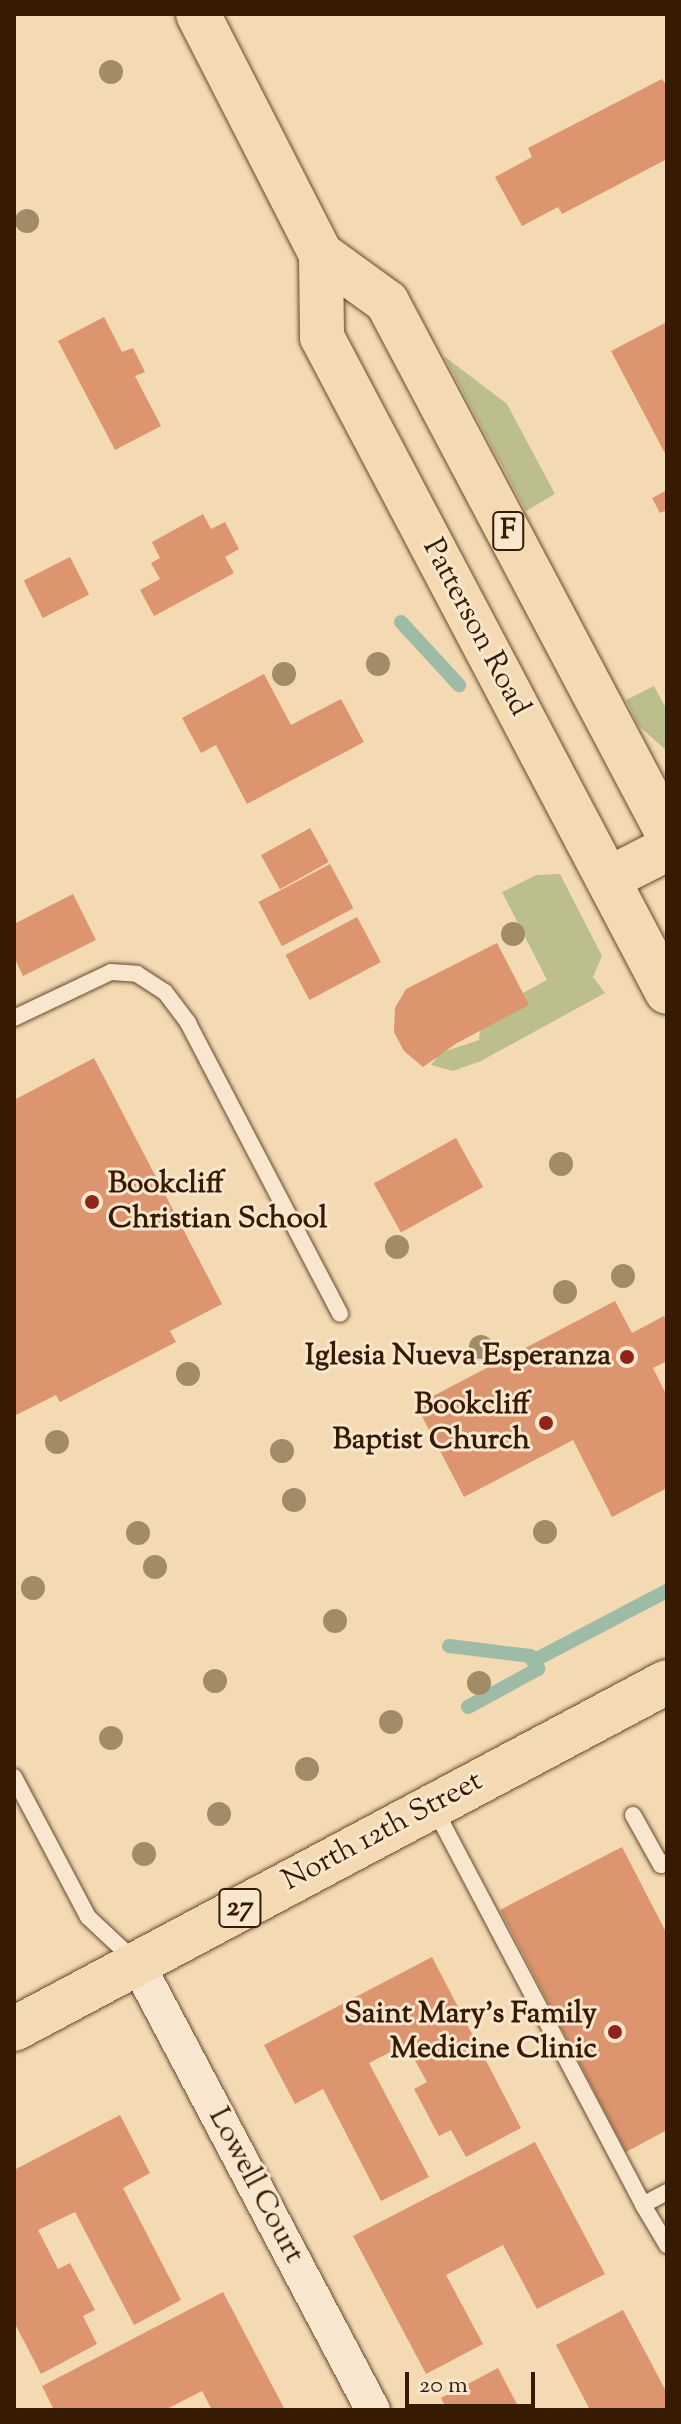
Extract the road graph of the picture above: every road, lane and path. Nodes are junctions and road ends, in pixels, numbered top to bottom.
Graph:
1 (198, 14) edge
2 (321, 254) junction
3 (667, 832) edge
4 (667, 849) edge
5 (608, 879) junction
6 (667, 992) edge
7 (14, 1018) edge
8 (340, 1314) dead end
9 (667, 1682) edge
10 (14, 1777) edge
11 (433, 1806) junction
12 (633, 1815) dead end
13 (667, 1862) edge
14 (137, 1963) junction
15 (14, 2029) edge
16 (667, 2192) edge
17 (643, 2205) junction
18 (667, 2245) edge
19 (373, 2410) edge

1 - 2 main road, Patterson Road / F
2 - 3 main road, Patterson Road / F
2 - 5 main road, Patterson Road / F
4 - 5 main road
5 - 6 main road, Patterson Road / F
7 - 8 lane
9 - 11 main road, North 12th Street / 27
10 - 14 lane
11 - 14 main road, North 12th Street / 27
11 - 17 lane
12 - 13 lane
14 - 15 main road, North 12th Street / 27
14 - 19 street, Lowell Court
16 - 17 lane
17 - 18 lane

